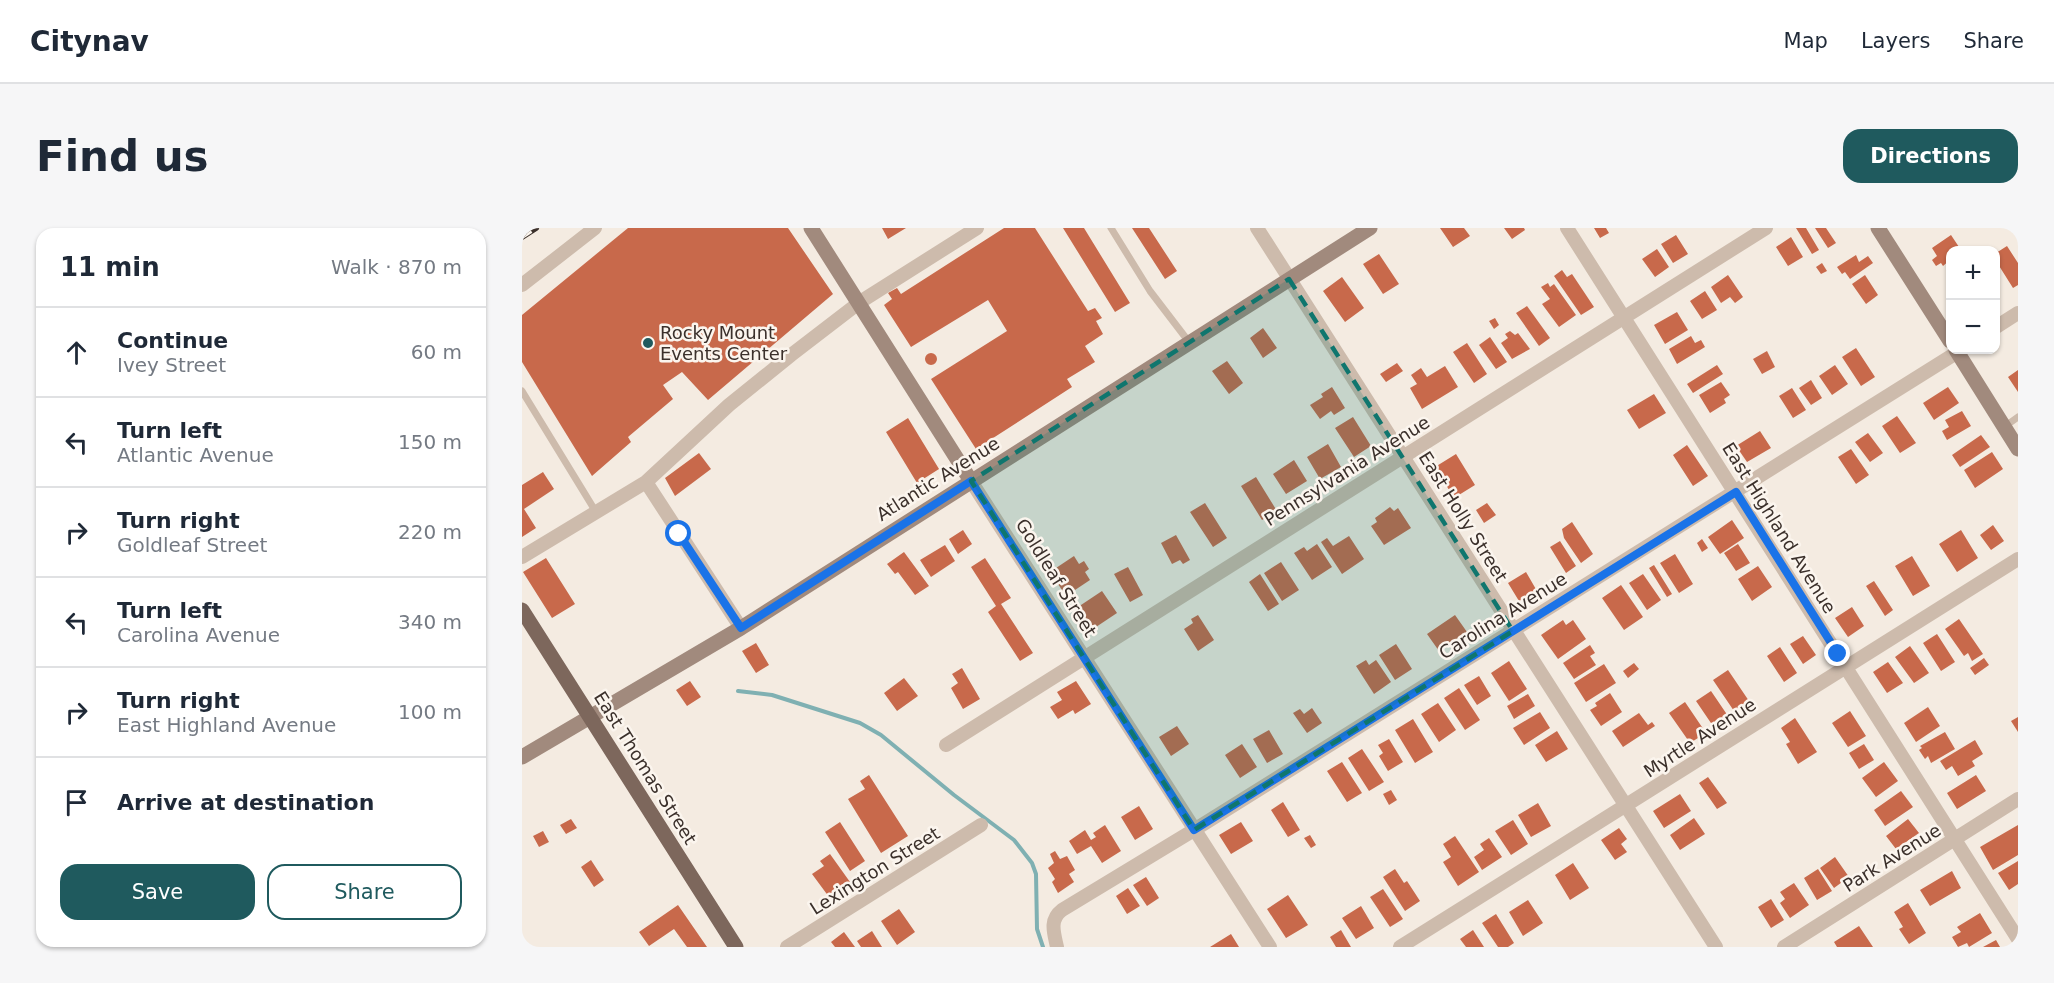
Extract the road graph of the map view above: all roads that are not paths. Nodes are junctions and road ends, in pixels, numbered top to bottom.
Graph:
1 (595, 228) edge
2 (811, 228) edge
3 (977, 228) edge
4 (1111, 228) edge
5 (1257, 228) edge
6 (1370, 228) edge
7 (1567, 228) edge
8 (1766, 228) edge
9 (1878, 228) edge
10 (1289, 279) junction
11 (522, 285) edge
12 (860, 302) junction
13 (2018, 313) edge
14 (1624, 317) junction
15 (2000, 324) edge
16 (1946, 333) edge
17 (1189, 342) junction
18 (1947, 354) edge
19 (1960, 354) edge
20 (522, 391) edge
21 (2018, 417) edge
22 (2004, 427) junction
23 (2018, 449) edge
24 (1404, 457) junction
25 (971, 481) junction
26 (646, 482) junction
27 (1736, 492) junction
28 (596, 513) junction
29 (522, 557) edge
30 (2018, 559) edge
31 (522, 610) edge
32 (741, 628) junction
33 (1513, 631) junction
34 (1084, 659) junction
35 (1845, 666) junction
36 (590, 717) junction
37 (946, 745) dead end
38 (522, 757) edge
39 (2018, 799) edge
40 (1626, 806) junction
41 (981, 825) dead end
42 (1194, 830) junction
43 (1955, 839) junction
44 (2018, 939) edge
45 (736, 947) edge
46 (787, 947) edge
47 (1057, 947) edge
48 (1270, 947) edge
49 (1400, 947) edge
50 (1716, 947) edge
51 (1784, 947) edge

1 - 11 street
2 - 12 main road, Goldleaf Street
3 - 12 street
4 - 17 lane
5 - 10 street, East Holly Street
6 - 10 main road, Atlantic Avenue
7 - 14 street, East Highland Avenue
8 - 14 street, Pennsylvania Avenue
9 - 16 main road
10 - 17 main road, Atlantic Avenue
10 - 24 street, East Holly Street
12 - 25 main road, Goldleaf Street
12 - 26 street
13 - 15 street
14 - 24 street, Pennsylvania Avenue
14 - 27 street, East Highland Avenue
17 - 25 main road, Atlantic Avenue
18 - 27 street, Carolina Avenue
19 - 22 main road
20 - 28 lane
21 - 22 lane
22 - 23 main road
24 - 33 street, East Holly Street
24 - 34 street, Pennsylvania Avenue
25 - 32 main road, Atlantic Avenue
25 - 34 street, Goldleaf Street
26 - 28 street
26 - 32 street
27 - 33 street, Carolina Avenue
27 - 35 street, East Highland Avenue
28 - 29 street
30 - 35 street, Myrtle Avenue
31 - 36 main road, East Thomas Street
32 - 36 main road, Atlantic Avenue
33 - 40 street, East Holly Street
33 - 42 street, Carolina Avenue
34 - 37 street, Pennsylvania Avenue
34 - 42 street, Goldleaf Street
35 - 40 street, Myrtle Avenue
35 - 43 street, East Highland Avenue
36 - 38 main road, Atlantic Avenue
36 - 45 main road, East Thomas Street
39 - 43 street, Park Avenue
40 - 49 street, Myrtle Avenue
40 - 50 street, East Holly Street
41 - 46 street, Lexington Street
42 - 47 street, Carolina Avenue
42 - 48 street, Goldleaf Street
43 - 44 street, East Highland Avenue
43 - 51 street, Park Avenue

